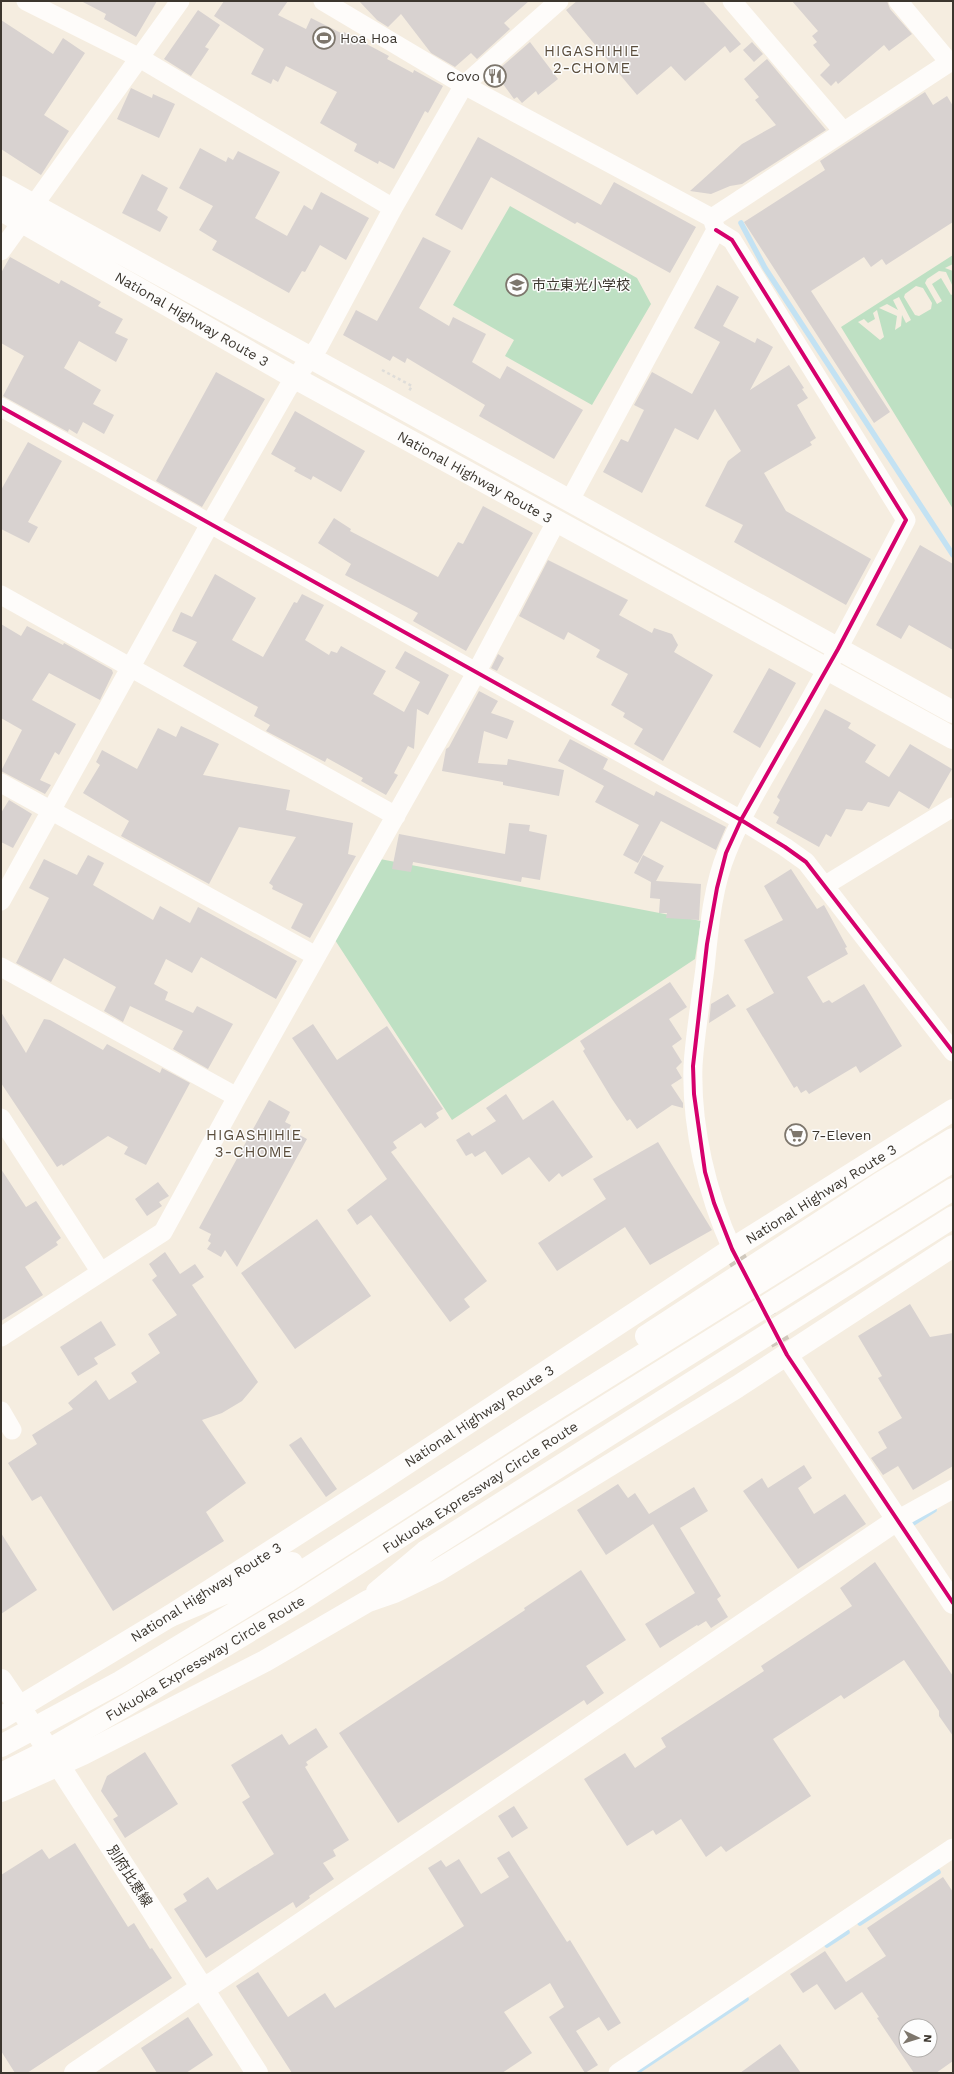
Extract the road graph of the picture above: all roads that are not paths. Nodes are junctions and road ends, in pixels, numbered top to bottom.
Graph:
1 (26, 1) edge
2 (180, 1) edge
3 (323, 1) edge
4 (732, 1) edge
5 (898, 1) edge
6 (546, 5) edge
7 (138, 57) junction
8 (951, 61) edge
9 (464, 85) junction
10 (843, 130) junction
11 (1, 187) edge
12 (393, 208) junction
13 (1, 210) edge
14 (27, 213) junction
15 (714, 224) junction
16 (1, 251) edge
17 (310, 358) junction
18 (292, 383) junction
19 (1, 407) edge
20 (570, 500) junction
21 (556, 522) junction
22 (210, 524) junction
23 (1, 595) edge
24 (838, 650) junction
25 (131, 666) junction
26 (826, 670) junction
27 (476, 672) junction
28 (953, 712) edge
29 (953, 738) edge
30 (1, 783) edge
31 (953, 807) edge
32 (51, 811) junction
33 (396, 816) junction
34 (742, 820) junction
35 (824, 886) junction
36 (1, 901) edge
37 (316, 956) junction
38 (1, 967) edge
39 (953, 1052) edge
40 (237, 1097) junction
41 (953, 1110) edge
42 (1, 1118) edge
43 (953, 1139) edge
44 (953, 1161) edge
45 (953, 1189) edge
46 (953, 1216) edge
47 (953, 1246) edge
48 (732, 1249) junction
49 (100, 1271) junction
50 (1, 1337) edge
51 (787, 1355) junction
52 (1, 1411) edge
53 (12, 1430) dead end
54 (953, 1489) edge
55 (898, 1520) junction
56 (368, 1601) junction
57 (953, 1603) edge
58 (170, 1616) junction
59 (1, 1680) edge
60 (10, 1713) edge
61 (1, 1746) edge
62 (58, 1764) junction
63 (1, 1774) edge
64 (1, 1791) edge
65 (953, 1848) edge
66 (202, 1987) junction
67 (75, 2073) edge
68 (257, 2073) edge
69 (618, 2073) edge

1 - 7 street
2 - 7 street
3 - 9 street
4 - 10 street
5 - 8 street
6 - 9 street
7 - 12 street
7 - 14 street
8 - 10 street
9 - 12 street
9 - 15 street
10 - 15 street
11 - 14 main road, National Highway Route 3
12 - 17 street
13 - 14 main road, National Highway Route 3
14 - 16 street
14 - 17 main road, National Highway Route 3
14 - 18 main road, National Highway Route 3
15 - 20 street
15 - 24 street
17 - 18 street
17 - 20 main road, National Highway Route 3
18 - 21 main road, National Highway Route 3
18 - 22 street
19 - 22 street
20 - 24 main road, National Highway Route 3
21 - 26 main road, National Highway Route 3
21 - 27 street
22 - 25 street
22 - 27 street
23 - 25 street
24 - 26 street
24 - 28 main road, National Highway Route 3
25 - 32 street
25 - 33 street
26 - 29 main road, National Highway Route 3
26 - 34 street
27 - 33 street
27 - 34 street
30 - 32 street
31 - 35 street
32 - 36 street
32 - 37 street
33 - 37 street
34 - 35 street
34 - 48 street
35 - 39 street
37 - 40 street
38 - 40 street
40 - 49 street
41 - 48 main road, National Highway Route 3
42 - 49 street
43 - 58 main road
44 - 61 main road, Fukuoka Expressway Circle Route
45 - 63 main road, Fukuoka Expressway Circle Route
46 - 56 main road
47 - 51 main road
48 - 58 main road, National Highway Route 3
49 - 50 street
51 - 55 main road
51 - 56 main road
52 - 53 street
54 - 55 street
55 - 57 main road
55 - 66 main road
56 - 62 main road
58 - 60 main road, National Highway Route 3
59 - 60 main road, 別府比恵線
60 - 62 main road, 別府比恵線
62 - 64 main road
62 - 66 main road, 別府比恵線
65 - 69 street
66 - 67 main road
66 - 68 main road, 別府比恵線

